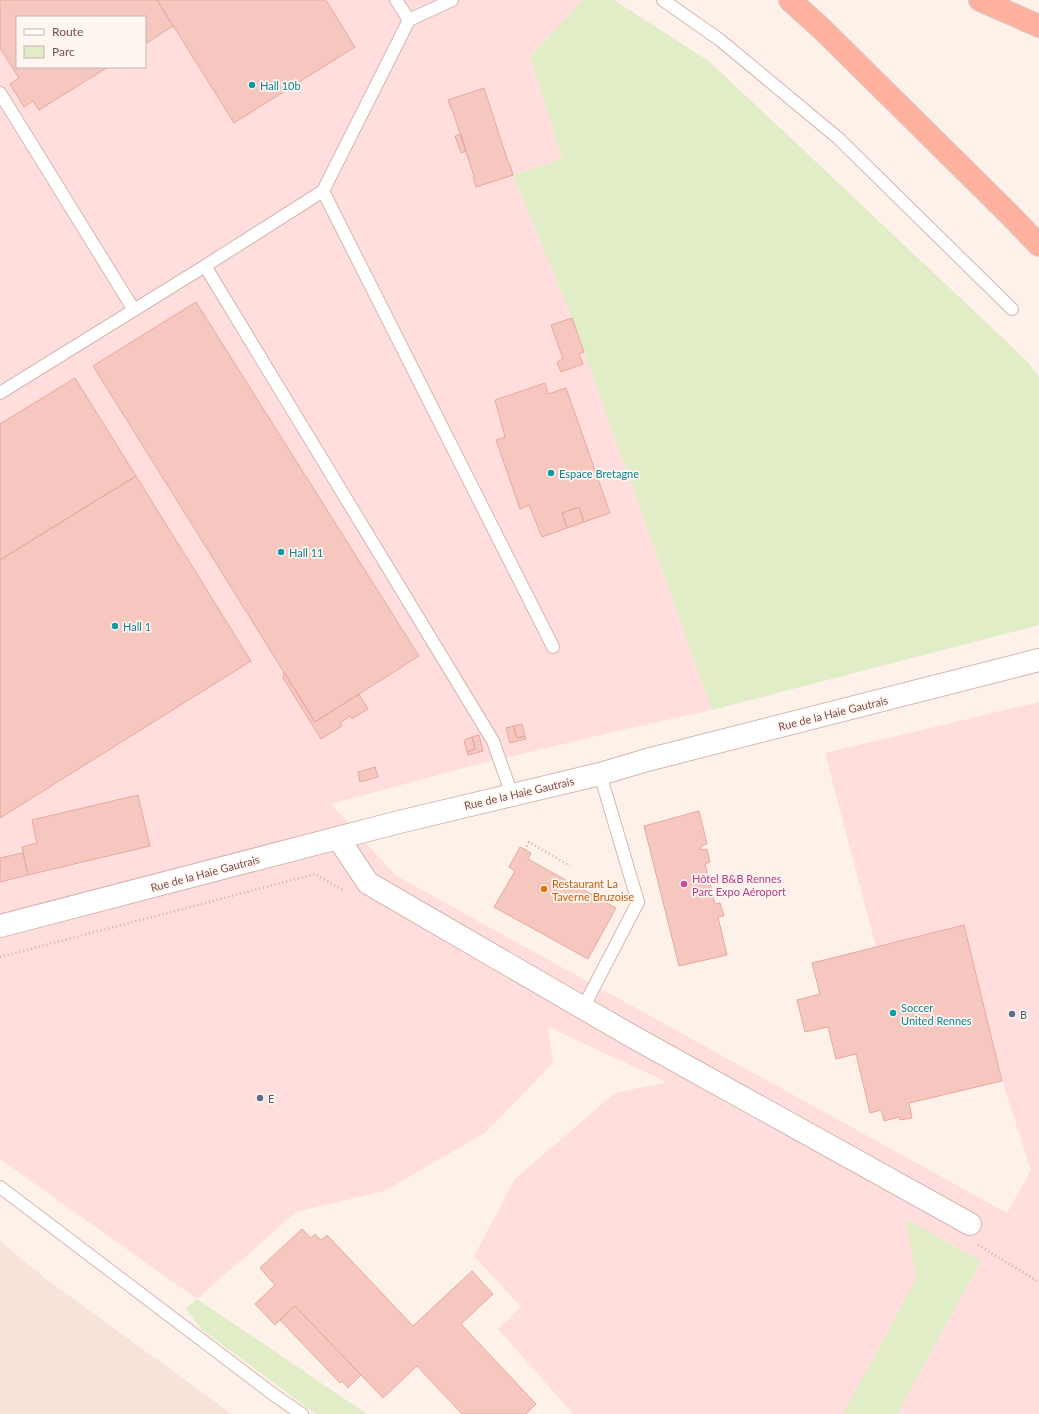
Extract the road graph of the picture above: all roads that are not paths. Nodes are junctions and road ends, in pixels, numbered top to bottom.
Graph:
1 (396, 0) edge
2 (452, 0) edge
3 (663, 0) edge
4 (790, 0) edge
5 (980, 0) edge
6 (409, 20) junction
7 (1039, 26) edge
8 (0, 93) edge
9 (323, 191) junction
10 (1039, 245) edge
11 (205, 266) junction
12 (1012, 309) dead end
13 (134, 310) junction
14 (0, 393) edge
15 (553, 646) dead end
16 (1039, 660) edge
17 (600, 774) junction
18 (512, 795) junction
19 (338, 838) junction
20 (0, 926) edge
21 (583, 1008) junction
22 (0, 1186) edge
23 (970, 1224) dead end
24 (302, 1414) edge

1 - 6 lane
2 - 6 lane
3 - 12 lane
4 - 10 highway
5 - 7 highway
6 - 9 lane
8 - 13 lane
9 - 11 lane
9 - 15 lane
11 - 13 lane
11 - 18 lane
13 - 14 lane
16 - 17 street, Rue de la Haie Gautrais
17 - 18 street, Rue de la Haie Gautrais
17 - 21 lane
18 - 19 street, Rue de la Haie Gautrais
19 - 20 street, Rue de la Haie Gautrais
19 - 21 street
21 - 23 street
22 - 24 lane

